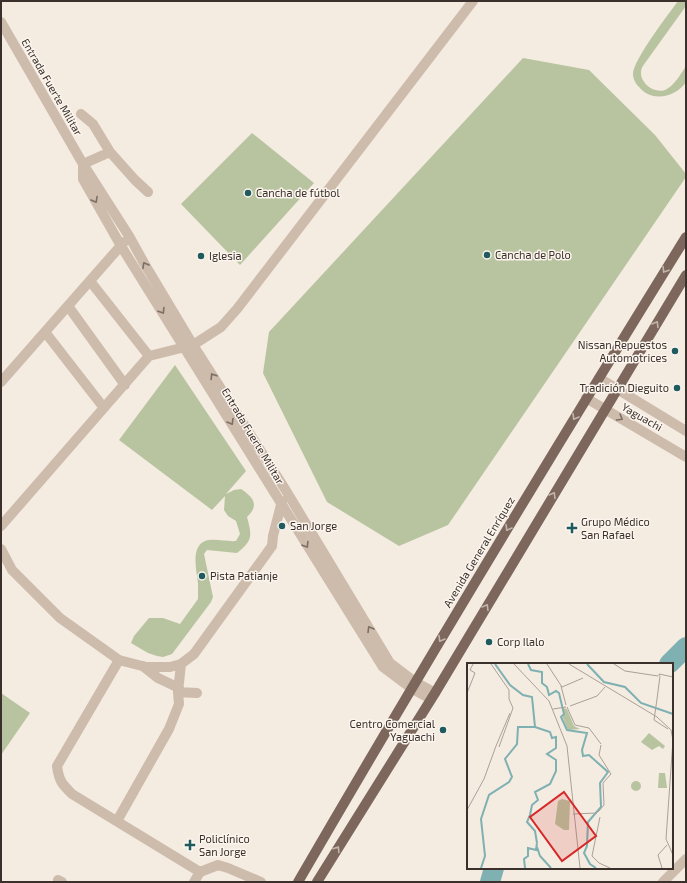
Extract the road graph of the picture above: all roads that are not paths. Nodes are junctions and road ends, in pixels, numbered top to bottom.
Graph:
1 (473, 1) edge
2 (1, 22) edge
3 (81, 114) dead end
4 (110, 152) junction
5 (83, 164) junction
6 (148, 192) dead end
7 (129, 236) junction
8 (686, 237) edge
9 (121, 246) junction
10 (686, 275) edge
11 (90, 281) junction
12 (68, 306) junction
13 (45, 332) junction
14 (189, 346) junction
15 (149, 356) junction
16 (599, 378) junction
17 (1, 382) edge
18 (125, 385) junction
19 (617, 389) junction
20 (586, 398) junction
21 (104, 408) junction
22 (604, 409) junction
23 (686, 431) edge
24 (686, 457) edge
25 (285, 490) junction
26 (281, 504) junction
27 (1, 526) edge
28 (1, 549) edge
29 (119, 660) junction
30 (181, 664) junction
31 (143, 666) junction
32 (413, 685) junction
33 (178, 690) junction
34 (197, 693) dead end
35 (433, 696) junction
36 (117, 821) junction
37 (686, 859) edge
38 (200, 872) junction
39 (194, 882) edge
40 (261, 882) edge
41 (298, 882) edge
42 (317, 882) edge
43 (664, 882) edge

1 - 14 street
2 - 5 street, Entrada Fuerte Militar
3 - 4 street
4 - 5 street
4 - 6 street
5 - 7 street, Entrada Fuerte Militar
5 -> 9 street, Entrada Fuerte Militar
7 - 9 street
14 -> 7 street, Entrada Fuerte Militar
8 -> 16 main road, Avenida General Enríquez
9 - 11 street
9 -> 14 street, Entrada Fuerte Militar
19 -> 10 main road
11 - 12 street
11 - 15 street
12 - 13 street
12 - 18 street
13 - 17 street
13 - 21 street
14 - 15 street
25 -> 14 street, Entrada Fuerte Militar
14 -> 26 street, Entrada Fuerte Militar
15 - 18 street
16 - 19 street, Yaguachi
16 - 20 main road, Avenida General Enríquez
18 - 21 street
19 - 22 main road
19 - 23 street, Yaguachi
20 - 22 street, Yaguachi
20 -> 32 main road, Avenida General Enríquez
21 - 27 street
22 -> 24 street, Yaguachi
35 -> 22 main road
25 - 26 street
32 -> 25 street, Entrada Fuerte Militar
26 - 30 street
26 -> 32 street, Entrada Fuerte Militar
28 - 29 street
29 - 31 street
29 - 36 street
30 - 31 street
30 - 33 street
31 - 33 street
32 - 35 street, Entrada Fuerte Militar
32 - 41 main road, Avenida General Enríquez
33 - 34 street
33 - 36 street
42 -> 35 main road
36 - 38 street
37 - 43 street
38 - 39 street
38 - 40 street

